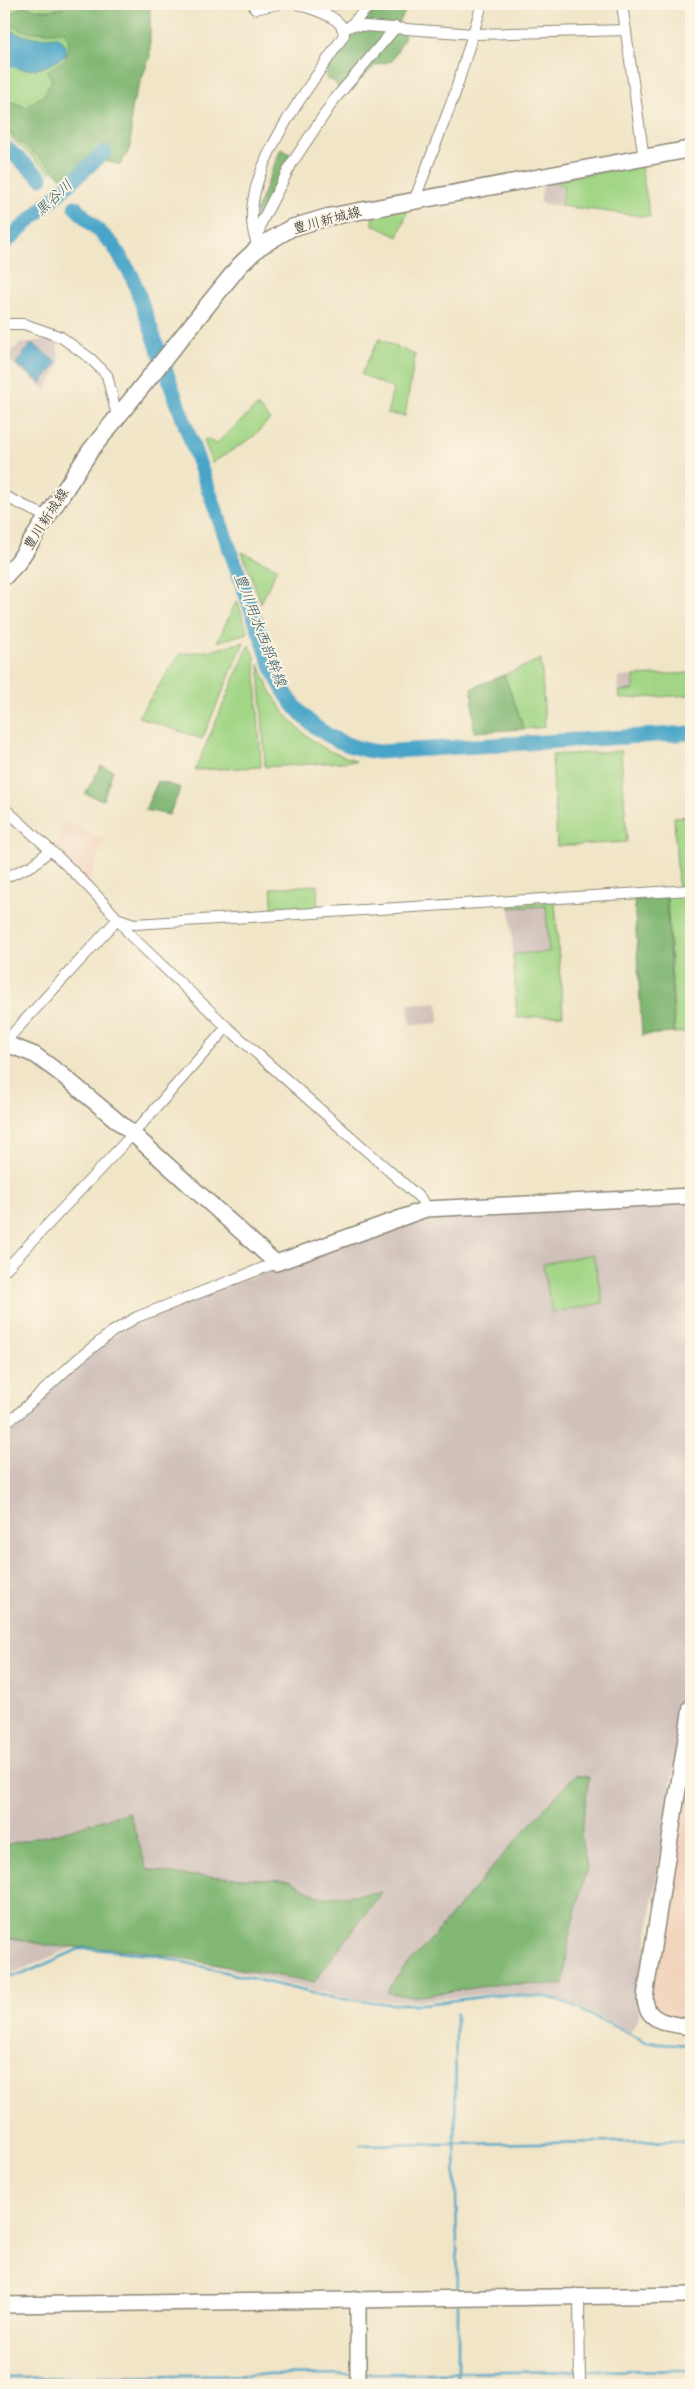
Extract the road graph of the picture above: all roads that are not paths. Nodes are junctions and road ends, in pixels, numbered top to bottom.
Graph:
1 (278, 4) edge
2 (298, 4) edge
3 (371, 4) edge
4 (482, 4) edge
5 (622, 4) edge
6 (256, 9) dead end
7 (348, 27) junction
8 (396, 27) junction
9 (626, 30) junction
10 (474, 34) junction
11 (691, 149) edge
12 (644, 158) junction
13 (414, 200) junction
14 (258, 244) junction
15 (4, 324) edge
16 (116, 416) junction
17 (4, 496) edge
18 (49, 518) junction
19 (4, 576) edge
20 (4, 808) edge
21 (50, 850) junction
22 (4, 878) edge
23 (691, 890) edge
24 (118, 919) junction
25 (228, 1027) junction
26 (4, 1043) edge
27 (132, 1134) junction
28 (691, 1196) edge
29 (426, 1209) junction
30 (276, 1263) junction
31 (4, 1271) edge
32 (4, 1423) edge
33 (691, 1707) edge
34 (691, 2027) edge
35 (691, 2295) edge
36 (579, 2297) junction
37 (358, 2299) junction
38 (4, 2305) edge
39 (358, 2385) edge
40 (580, 2385) edge

1 - 6 street
2 - 7 street
3 - 7 street
4 - 10 street
5 - 9 street
7 - 8 street
7 - 14 street
8 - 10 street
8 - 14 street
9 - 10 street
9 - 12 street
10 - 13 street
11 - 12 main road, 豊川新城線
12 - 13 main road, 豊川新城線
13 - 14 main road, 豊川新城線
14 - 16 main road, 豊川新城線
15 - 16 street
16 - 18 main road, 豊川新城線
17 - 18 street
18 - 19 main road, 豊川新城線
20 - 21 street
21 - 22 street
21 - 24 street
23 - 24 street
24 - 25 street
24 - 26 street
25 - 27 street
25 - 29 street
26 - 27 street
27 - 30 street
27 - 31 street
28 - 29 street
29 - 30 street
30 - 32 street
33 - 34 street
35 - 36 street
36 - 37 street
36 - 40 street
37 - 38 street
37 - 39 street

